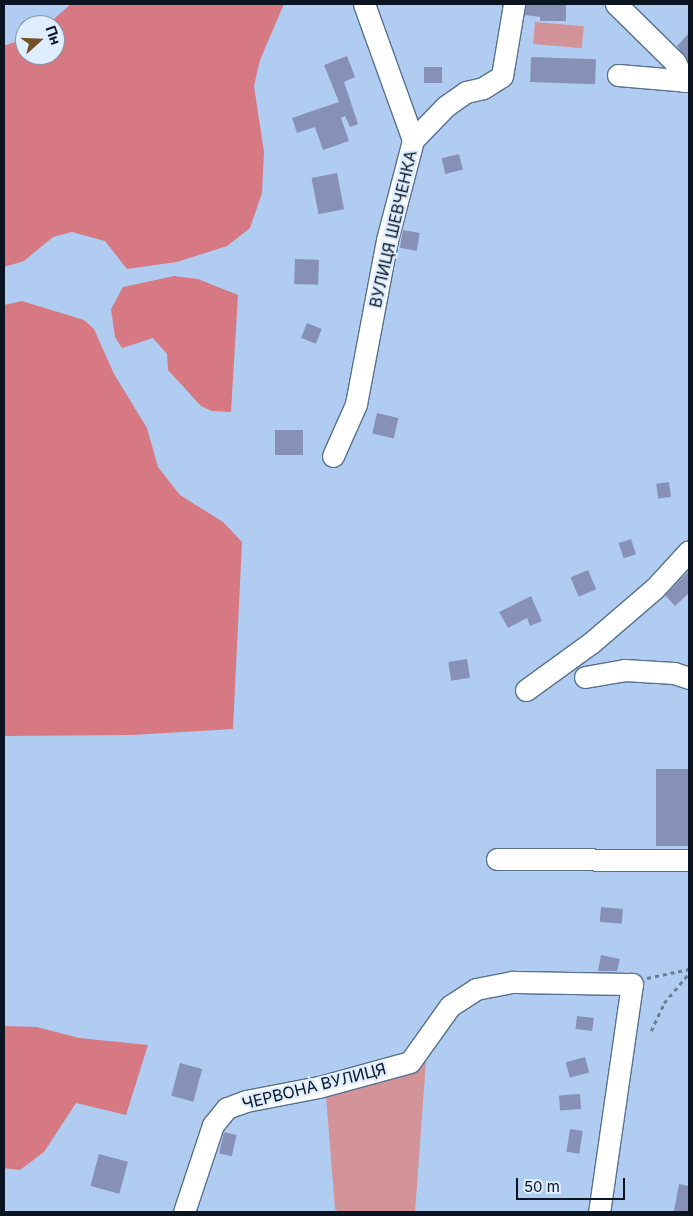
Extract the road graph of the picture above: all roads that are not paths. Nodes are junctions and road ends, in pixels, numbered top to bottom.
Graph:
1 (364, 4) edge
2 (514, 4) edge
3 (616, 4) edge
4 (618, 75) dead end
5 (687, 81) edge
6 (399, 101) junction
7 (435, 117) junction
8 (413, 140) junction
9 (333, 456) dead end
10 (689, 551) edge
11 (585, 676) dead end
12 (689, 678) edge
13 (526, 690) dead end
14 (497, 859) dead end
15 (689, 860) edge
16 (184, 1212) edge
17 (599, 1212) edge

1 - 6 street, ВУЛИЦЯ ШЕВЧЕНКА
2 - 7 street
3 - 5 street
4 - 5 street
6 - 7 street
6 - 8 street, ВУЛИЦЯ ШЕВЧЕНКА
7 - 8 street
8 - 9 street, ВУЛИЦЯ ШЕВЧЕНКА
10 - 13 street
11 - 12 street
14 - 15 street
16 - 17 street, ЧЕРВОНА ВУЛИЦЯ

